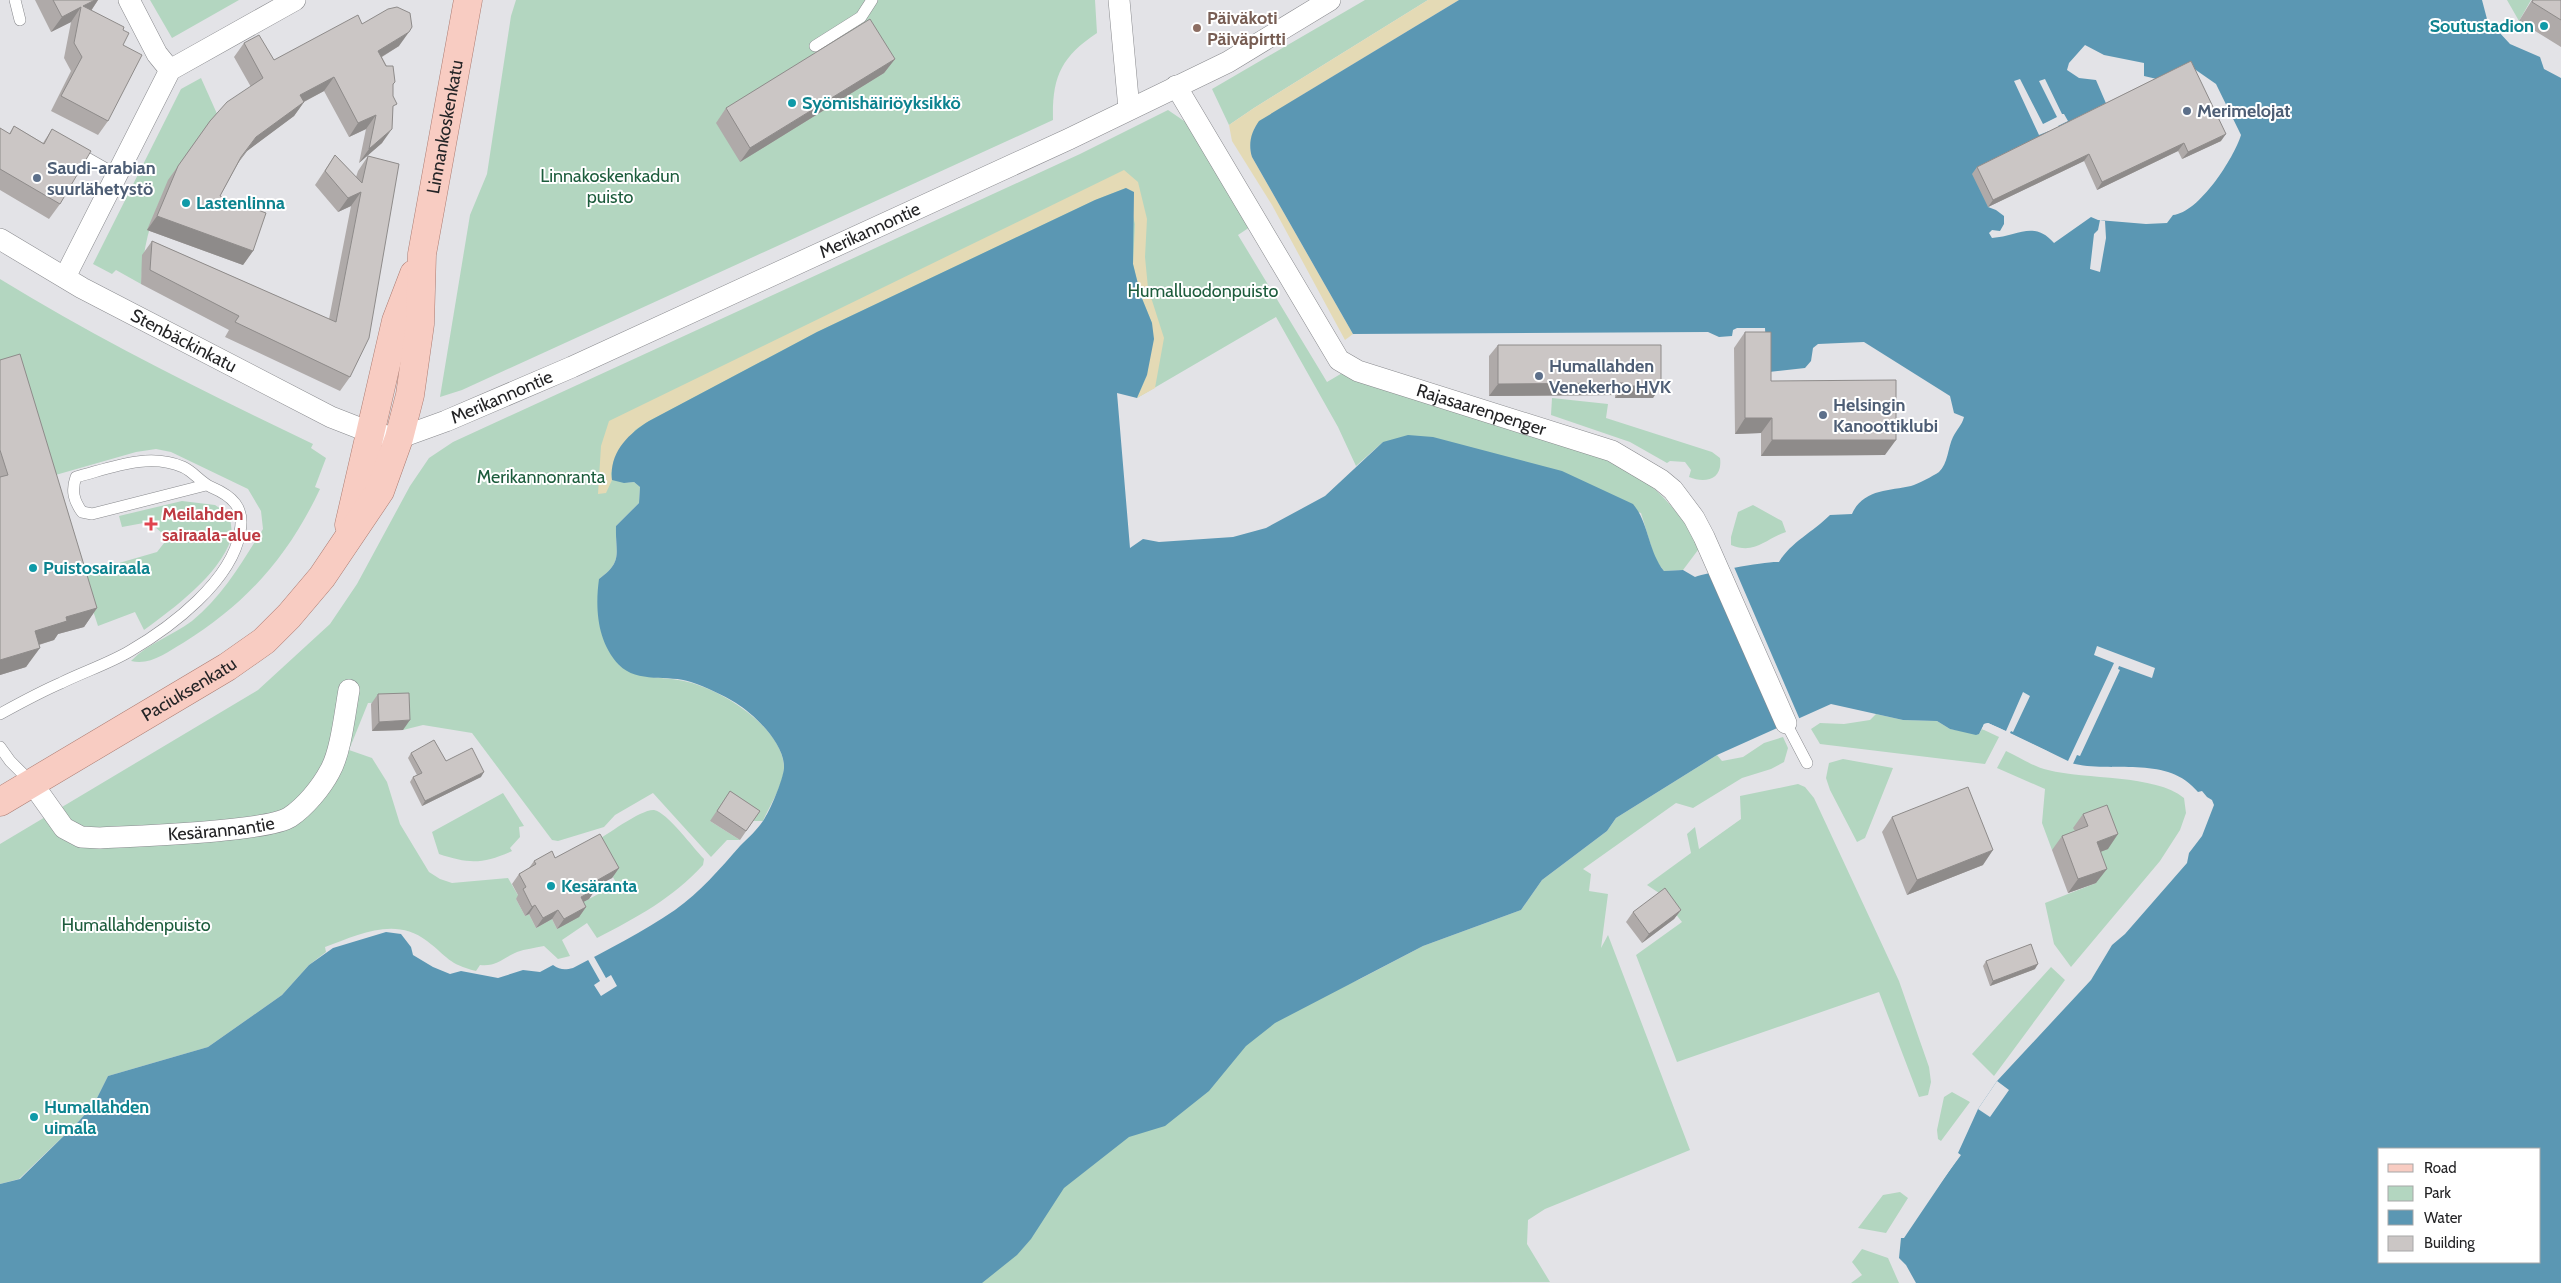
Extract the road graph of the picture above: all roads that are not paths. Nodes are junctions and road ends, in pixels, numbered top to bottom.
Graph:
1 (15, 0) edge
2 (129, 0) edge
3 (295, 0) edge
4 (468, 0) edge
5 (872, 0) edge
6 (1119, 0) edge
7 (1330, 0) edge
8 (20, 20) dead end
9 (815, 46) dead end
10 (170, 70) junction
11 (1176, 86) junction
12 (1129, 110) junction
13 (65, 145) edge
14 (117, 175) junction
15 (0, 239) edge
16 (422, 254) junction
17 (65, 277) junction
18 (372, 433) junction
19 (399, 438) junction
20 (206, 485) junction
21 (346, 538) junction
22 (349, 690) dead end
23 (0, 714) edge
24 (1786, 724) joint
25 (0, 747) edge
26 (1807, 763) dead end
27 (32, 783) junction
28 (0, 802) edge

1 - 8 lane
2 - 10 street
3 - 10 street
4 - 16 main road, Linnankoskenkatu
5 - 9 lane
6 - 12 street
7 - 11 street, Merikannontie
10 - 14 street
11 - 12 street, Merikannontie
11 - 24 street, Rajasaarenpenger
12 - 19 street, Merikannontie
13 - 14 lane
14 - 17 street
15 - 17 street, Stenbäckinkatu
16 - 18 main road, Linnankoskenkatu
16 - 19 main road, Linnankoskenkatu
17 - 18 street, Stenbäckinkatu
18 - 19 street, Stenbäckinkatu
18 - 21 main road, Paciuksenkatu
19 - 21 main road, Paciuksenkatu
20 - 20 lane
20 - 23 lane
21 - 27 main road, Paciuksenkatu
22 - 27 street, Kesärannantie
24 - 26 lane
25 - 27 lane
27 - 28 main road, Paciuksenkatu

